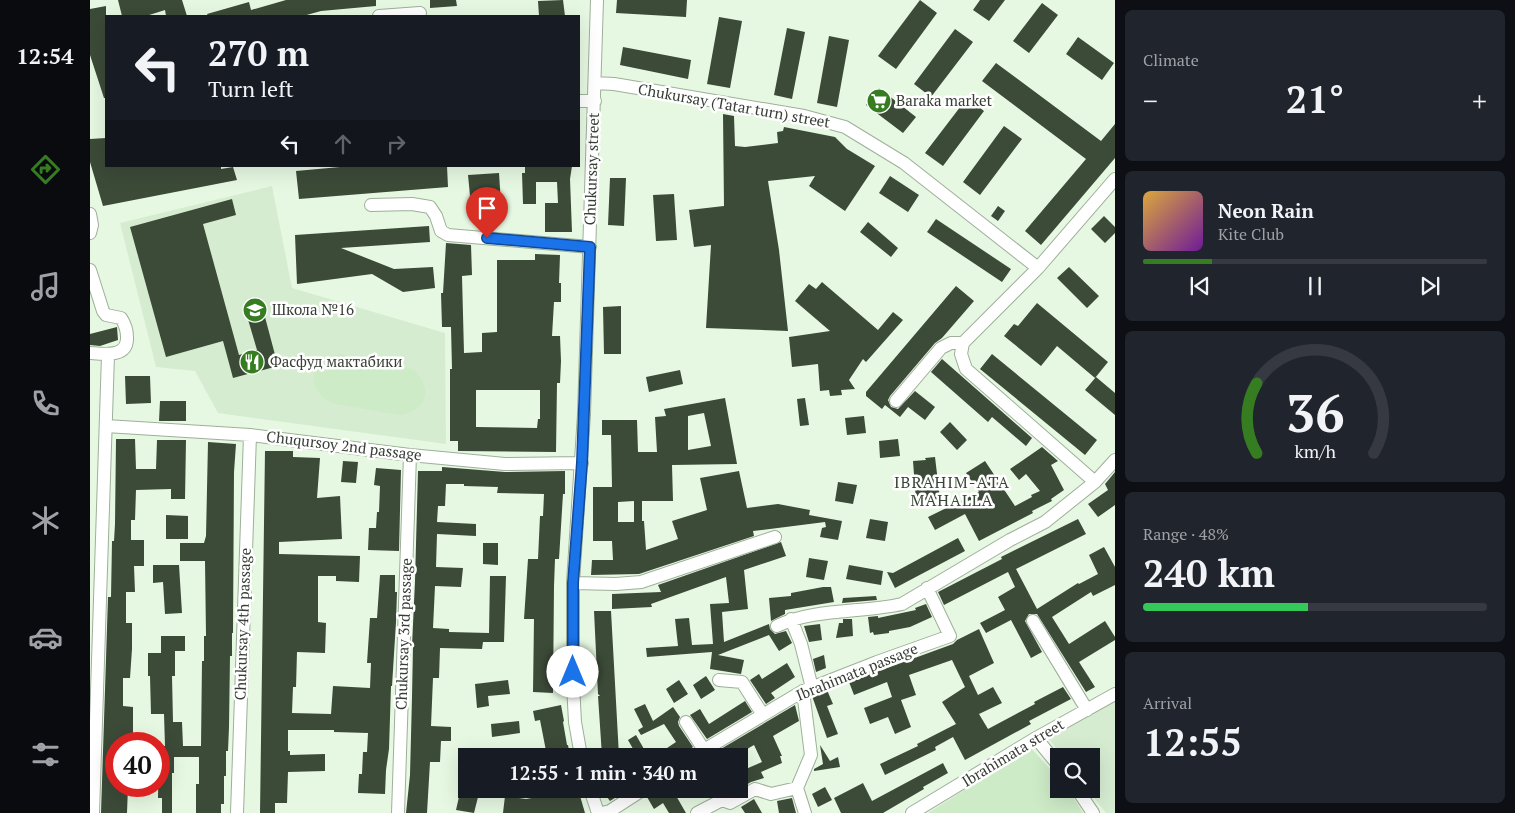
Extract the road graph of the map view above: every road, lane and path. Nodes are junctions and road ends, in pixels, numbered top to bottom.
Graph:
1 (597, 0) edge
2 (420, 13) dead end
3 (393, 15) edge
4 (595, 83) junction
5 (580, 101) edge
6 (594, 101) junction
7 (1115, 179) edge
8 (371, 205) dead end
9 (90, 214) edge
10 (90, 233) edge
11 (590, 247) junction
12 (1038, 268) junction
13 (90, 270) edge
14 (963, 343) junction
15 (90, 353) edge
16 (108, 354) junction
17 (896, 401) dead end
18 (106, 426) junction
19 (250, 435) junction
20 (410, 455) junction
21 (1115, 460) edge
22 (582, 463) junction
23 (1095, 482) junction
24 (775, 537) dead end
25 (573, 583) junction
26 (927, 588) junction
27 (791, 619) junction
28 (1033, 621) dead end
29 (777, 626) dead end
30 (719, 680) dead end
31 (807, 689) junction
32 (1115, 694) edge
33 (1087, 710) junction
34 (763, 715) junction
35 (686, 722) dead end
36 (1036, 738) junction
37 (580, 748) edge
38 (697, 748) edge
39 (707, 748) edge
40 (1050, 755) edge
41 (798, 788) junction
42 (593, 798) edge
43 (629, 798) edge
44 (1083, 798) edge
45 (93, 813) edge
46 (237, 813) edge
47 (398, 813) edge
48 (598, 813) edge
49 (602, 813) edge
50 (697, 813) edge
51 (805, 813) edge
52 (912, 813) edge
53 (1093, 813) edge

1 - 4 street, Chukursay street
2 - 3 street
4 - 6 street, Chukursay street
4 - 12 street, Chukursay (Tatar turn) street
5 - 6 street
6 - 11 street, Chukursay street
7 - 12 street
8 - 11 street
9 - 10 street
11 - 22 street, Chukursay street
12 - 14 street
13 - 16 street
14 - 17 street
14 - 23 street
15 - 16 street
16 - 18 street
18 - 19 street, Chuqursoy 2nd passage
18 - 45 street
19 - 20 street, Chuqursoy 2nd passage
19 - 46 street, Chukursay 4th passage
20 - 22 street, Chuqursoy 2nd passage
20 - 47 street, Chukursay 3rd passage
21 - 23 street
22 - 25 street, Chukursay street
23 - 26 street
24 - 25 street
25 - 37 street, Chukursay street
26 - 27 street
26 - 31 street, Ibrahimаta passage
27 - 29 street
27 - 31 street
28 - 33 street
30 - 34 street
31 - 34 street, Ibrahimаta passage
31 - 41 street
32 - 33 street, Ibrahimаta street
33 - 36 street, Ibrahimаta street
34 - 39 street, Ibrahimаta passage
35 - 38 street
36 - 40 street
36 - 52 street, Ibrahimаta street
41 - 50 street
41 - 51 street
42 - 48 street
43 - 49 street
44 - 53 street

